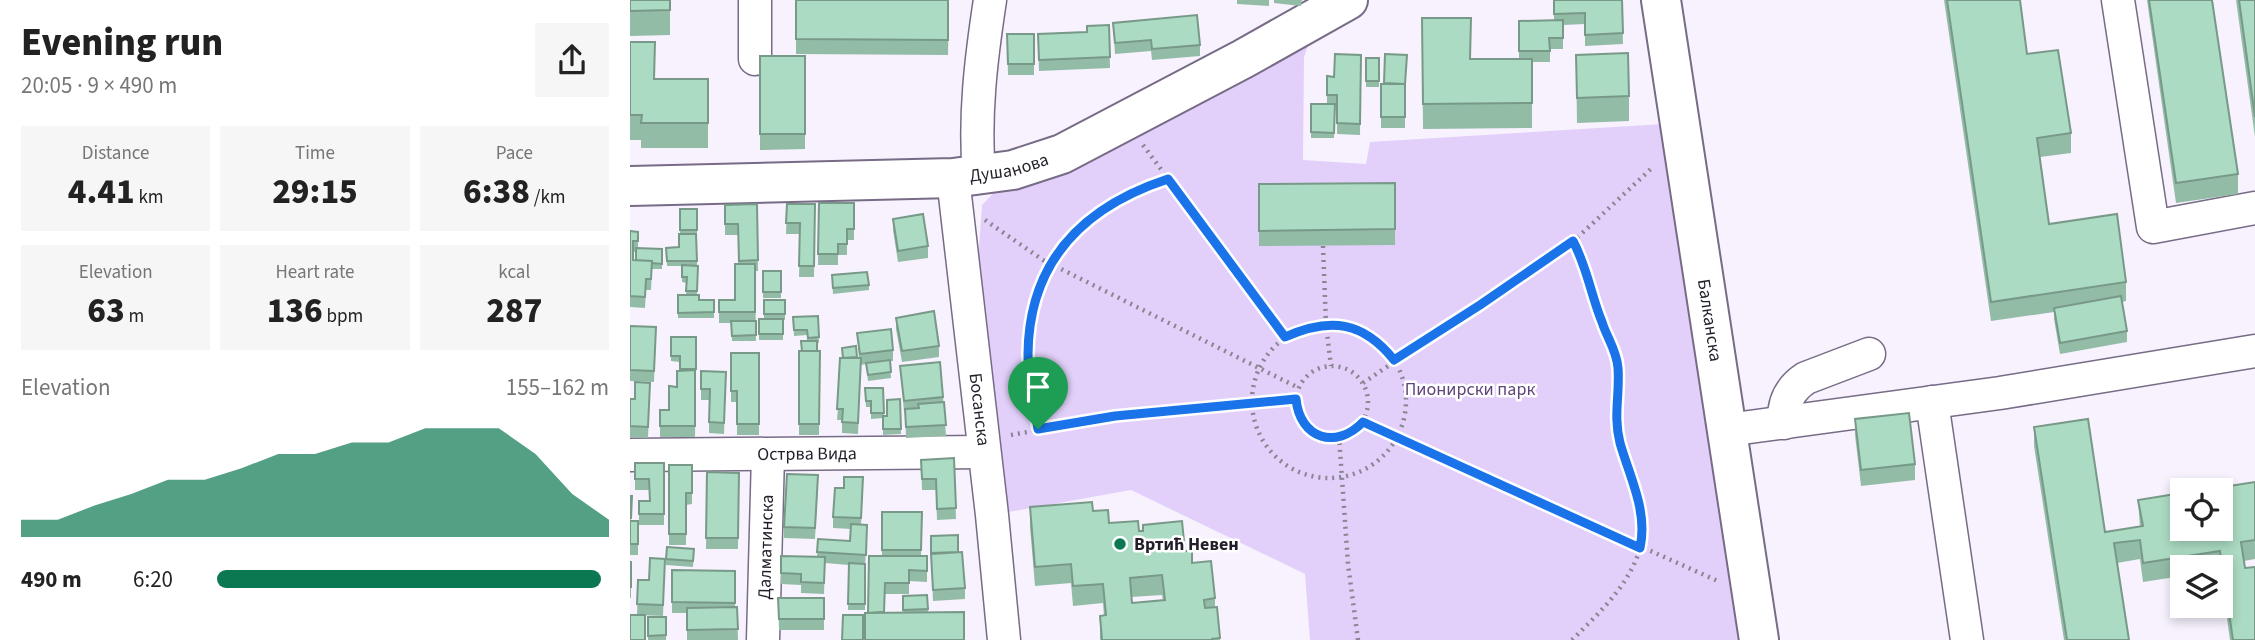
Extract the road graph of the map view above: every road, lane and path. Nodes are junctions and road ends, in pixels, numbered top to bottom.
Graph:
1 (755, 0) edge
2 (989, 0) edge
3 (1661, 0) edge
4 (2118, 0) edge
5 (1325, 6) edge
6 (755, 59) dead end
7 (1140, 142) dead end
8 (1654, 166) dead end
9 (966, 177) junction
10 (1168, 179) junction
11 (630, 186) edge
12 (2255, 208) edge
13 (978, 215) dead end
14 (1573, 241) junction
15 (1323, 246) edge
16 (1049, 263) junction
17 (1326, 325) junction
18 (1285, 337) junction
19 (2255, 351) edge
20 (1869, 354) dead end
21 (1394, 360) junction
22 (1331, 366) junction
23 (1260, 368) junction
24 (1363, 383) junction
25 (1298, 388) junction
26 (1296, 399) junction
27 (1932, 402) junction
28 (1251, 403) junction
29 (1363, 422) junction
30 (1784, 424) junction
31 (1038, 429) junction
32 (1727, 430) junction
33 (1339, 436) junction
34 (1398, 438) junction
35 (983, 446) junction
36 (630, 455) edge
37 (768, 455) junction
38 (1342, 477) junction
39 (1640, 548) junction
40 (1727, 586) dead end
41 (763, 640) edge
42 (1004, 640) edge
43 (1358, 640) edge
44 (1572, 640) edge
45 (1759, 640) edge
46 (1967, 640) edge

1 - 6 street
2 - 9 street, Босанска
3 - 32 main road, Балканска
4 - 12 street
5 - 9 main road, Душанова
7 - 10 path
8 - 14 path
9 - 11 main road, Душанова
9 - 35 street, Босанска
10 - 16 path
10 - 18 path
13 - 16 path
14 - 21 path
14 - 39 path
15 - 17 path
16 - 23 path
16 - 31 path
17 - 18 path
17 - 21 path
17 - 22 path
18 - 23 path
19 - 27 street
20 - 30 street
21 - 24 path
21 - 34 path
22 - 24 path
22 - 25 path
23 - 25 path
23 - 28 path
24 - 29 path
25 - 26 path
26 - 28 path
26 - 33 path
27 - 30 street
27 - 46 street
28 - 31 path
28 - 38 path
29 - 33 path
29 - 34 path
30 - 32 street
31 - 35 path
32 - 45 main road, Балканска
33 - 38 path
34 - 38 path
34 - 39 path
35 - 37 street, Острва Вида
35 - 42 street, Босанска
36 - 37 street, Острва Вида
37 - 41 street, Далматинска
38 - 43 path
39 - 40 path
39 - 44 path

